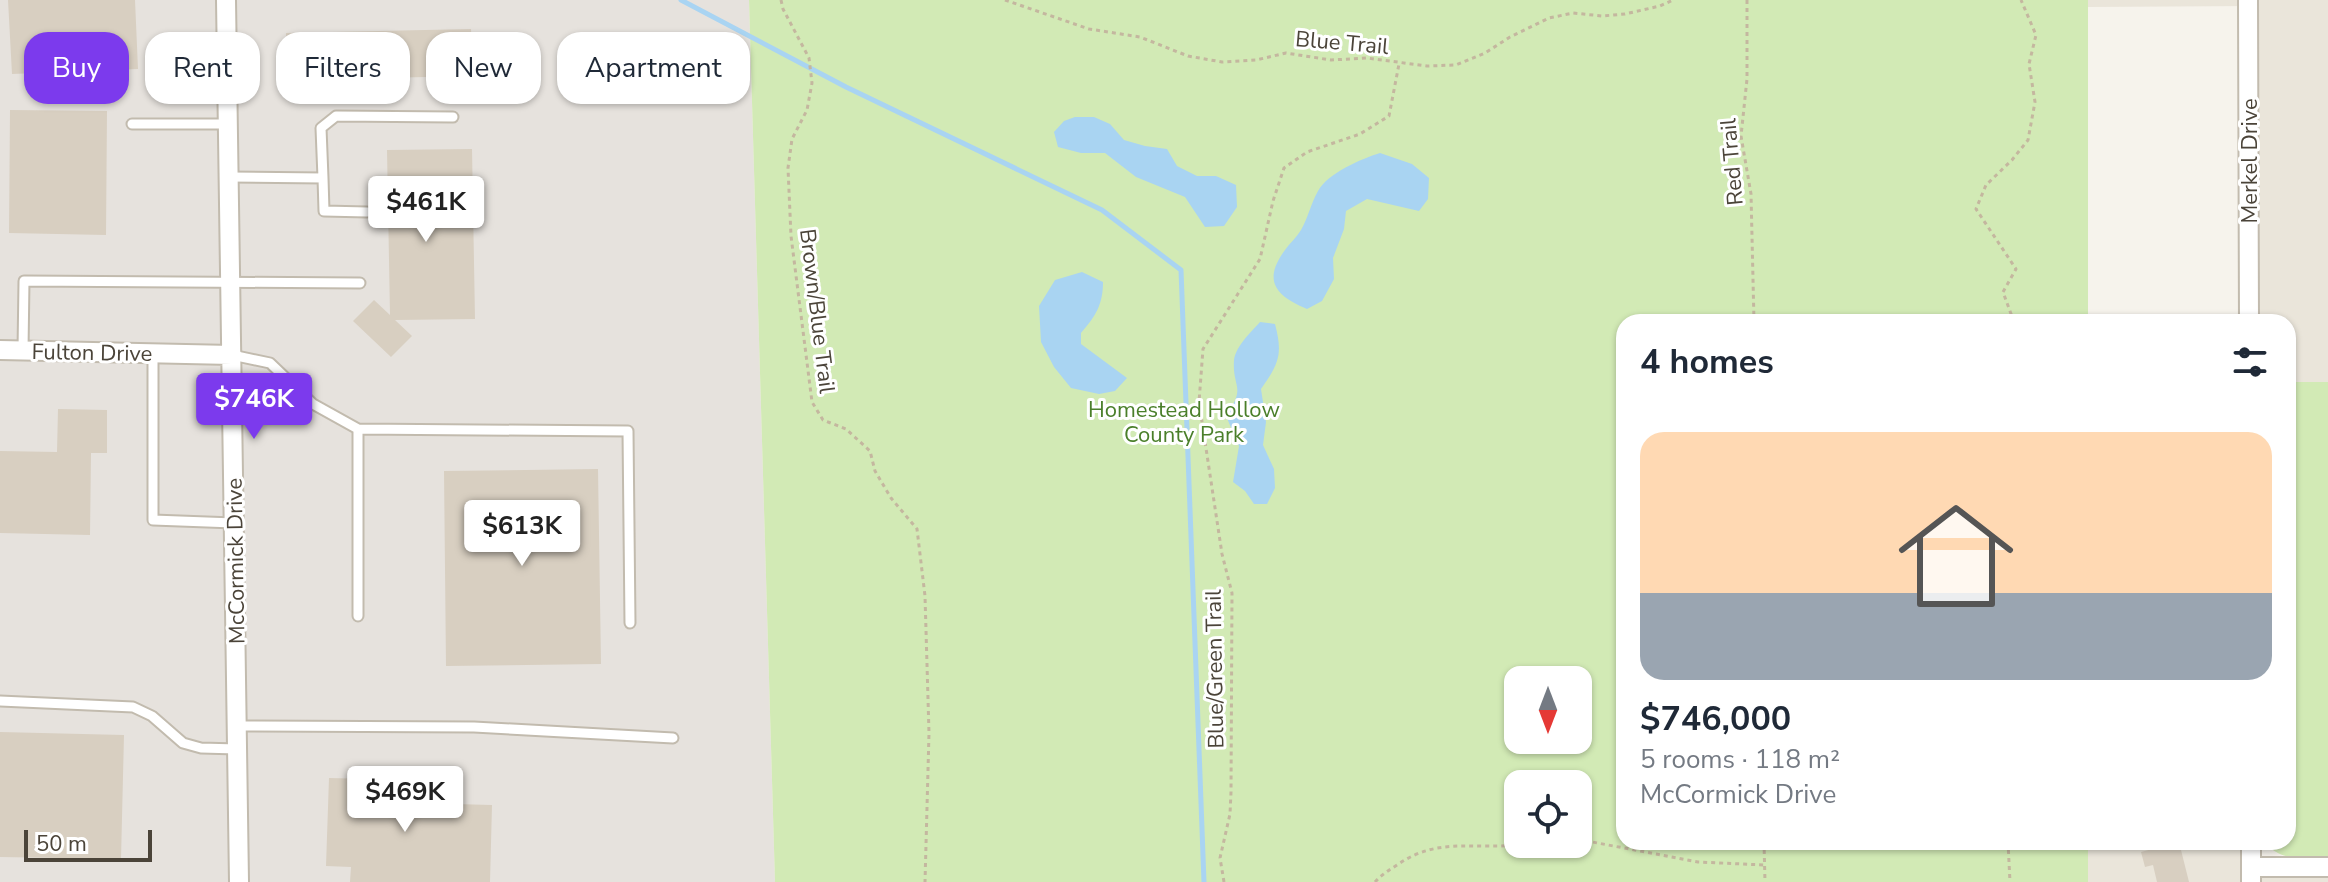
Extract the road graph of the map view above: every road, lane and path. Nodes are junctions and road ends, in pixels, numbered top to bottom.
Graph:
1 (226, 0) edge
2 (781, 0) edge
3 (1005, 0) edge
4 (1673, 0) edge
5 (1747, 0) edge
6 (2021, 0) edge
7 (2248, 0) edge
8 (1399, 64) junction
9 (453, 117) dead end
10 (132, 124) dead end
11 (228, 124) junction
12 (229, 177) junction
13 (323, 178) junction
14 (367, 212) dead end
15 (360, 283) dead end
16 (231, 284) junction
17 (1754, 314) edge
18 (2011, 314) edge
19 (2249, 314) edge
20 (0, 350) edge
21 (23, 350) junction
22 (153, 353) junction
23 (232, 355) junction
24 (358, 429) junction
25 (234, 523) junction
26 (358, 616) dead end
27 (630, 623) dead end
28 (0, 701) edge
29 (237, 726) junction
30 (673, 738) dead end
31 (237, 749) junction
32 (1592, 842) edge
33 (1616, 846) edge
34 (1504, 847) edge
35 (1635, 850) edge
36 (1764, 850) edge
37 (2008, 850) edge
38 (2251, 850) edge
39 (1765, 865) junction
40 (2328, 867) edge
41 (2251, 874) edge
42 (239, 882) edge
43 (925, 882) edge
44 (1224, 882) edge
45 (1375, 882) edge
46 (1765, 882) edge
47 (2010, 882) edge

1 - 11 street, McCormick Drive
2 - 43 path, Brown/Blue Trail
3 - 8 path, Blue Trail
4 - 8 path, Blue Trail
5 - 17 path, Red Trail
6 - 18 path
7 - 19 street, Merkel Drive
8 - 44 path, Blue/Green Trail
9 - 13 lane
10 - 11 lane
11 - 12 street, McCormick Drive
12 - 13 lane
12 - 16 street, McCormick Drive
13 - 14 lane
15 - 16 lane
16 - 21 lane
16 - 23 street, McCormick Drive
20 - 21 street, Fulton Drive
21 - 22 street, Fulton Drive
22 - 23 street, Fulton Drive
22 - 25 lane
23 - 24 lane
23 - 25 street, McCormick Drive
24 - 26 lane
24 - 27 lane
25 - 29 street, McCormick Drive
28 - 31 lane
29 - 30 lane
29 - 31 street, McCormick Drive
31 - 42 street, McCormick Drive
32 - 33 path
34 - 45 path
35 - 39 path
36 - 39 path
37 - 47 path
38 - 41 street
39 - 46 path
40 - 41 street

